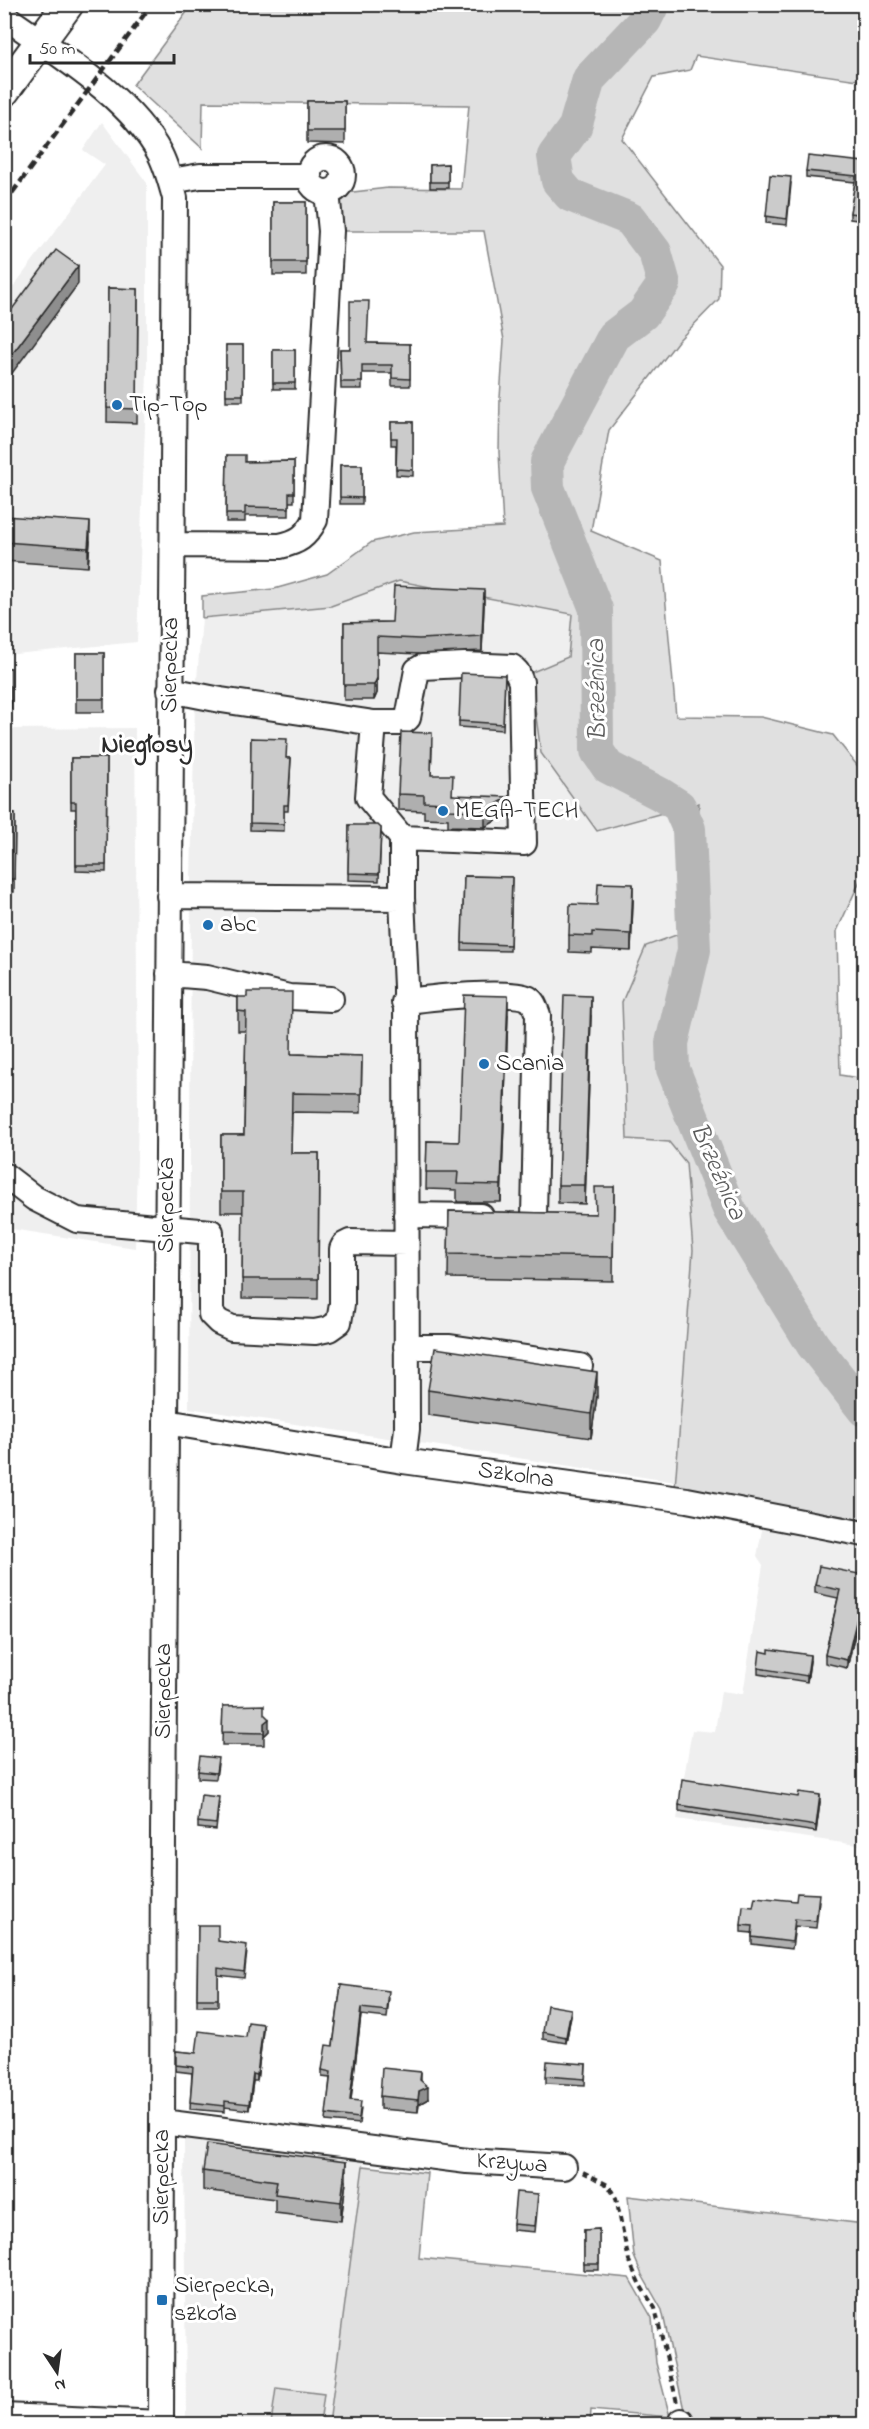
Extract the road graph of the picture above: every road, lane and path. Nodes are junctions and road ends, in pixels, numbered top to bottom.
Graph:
1 (68, 4) edge
2 (4, 16) edge
3 (40, 41) junction
4 (4, 91) edge
5 (171, 181) junction
6 (172, 545) junction
7 (170, 690) junction
8 (374, 723) junction
9 (402, 838) junction
10 (169, 896) junction
11 (402, 898) junction
12 (169, 974) junction
13 (331, 999) dead end
14 (404, 1002) junction
15 (4, 1175) edge
16 (405, 1215) junction
17 (167, 1229) junction
18 (406, 1243) junction
19 (406, 1347) junction
20 (580, 1366) dead end
21 (166, 1422) junction
22 (403, 1461) junction
23 (864, 1534) edge
24 (162, 2122) junction
25 (564, 2167) joint
26 (4, 2416) edge
27 (681, 2423) edge
28 (162, 2424) edge

1 - 3 main road
2 - 3 street, Sierpecka
3 - 4 main road
3 - 5 street, Sierpecka
5 - 6 street, Sierpecka
5 - 6 street
6 - 7 street, Sierpecka
7 - 8 street
7 - 10 street, Sierpecka
8 - 9 street
8 - 9 street
9 - 11 street
10 - 11 street
10 - 12 street, Sierpecka
11 - 14 street
12 - 13 street
12 - 17 street, Sierpecka
14 - 16 street
14 - 16 street
15 - 17 street
16 - 18 street
17 - 18 street
17 - 21 street, Sierpecka
18 - 19 street
19 - 20 street
19 - 22 street
21 - 22 street, Szkolna
21 - 24 street, Sierpecka
22 - 23 street, Szkolna
24 - 25 street, Krzywa
24 - 28 street, Sierpecka
25 - 27 path, Krzywa
26 - 28 street

